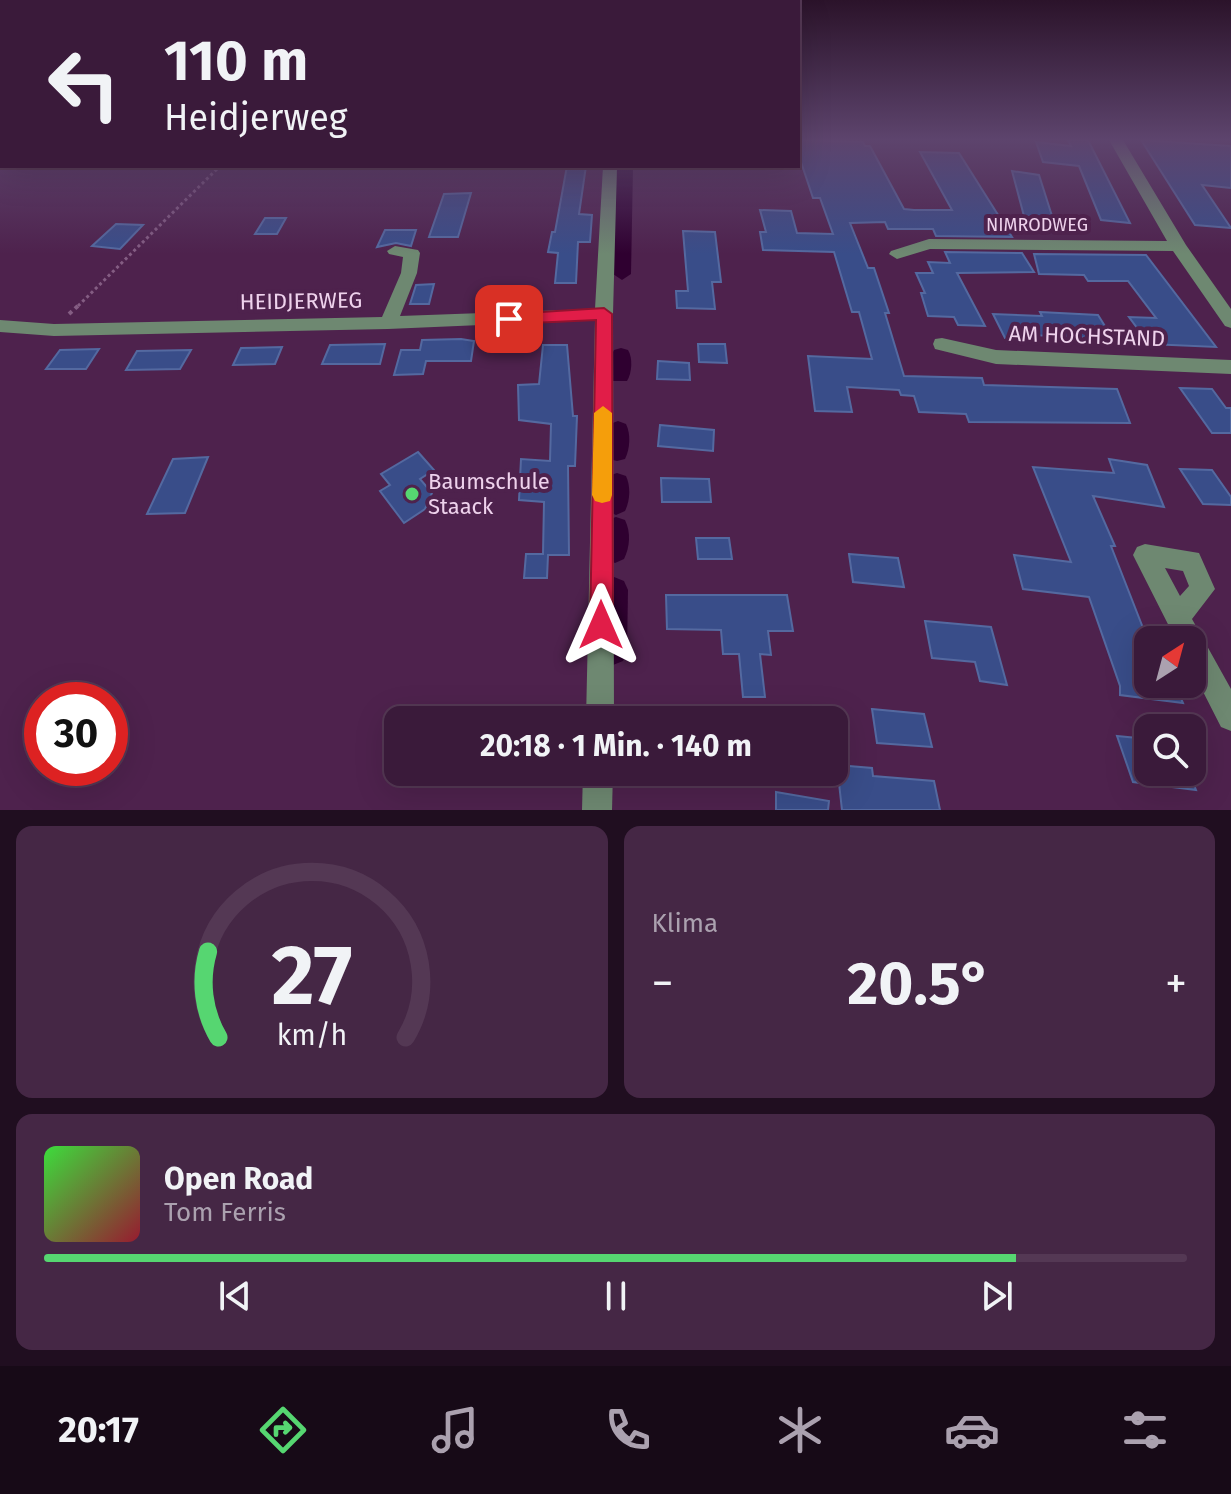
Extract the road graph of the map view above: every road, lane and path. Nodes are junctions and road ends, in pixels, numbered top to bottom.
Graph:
1 (208, 178) edge
2 (610, 178) edge
3 (1138, 178) edge
4 (1178, 246) junction
5 (395, 251) dead end
6 (897, 254) dead end
7 (1224, 302) edge
8 (604, 314) junction
9 (1231, 322) edge
10 (388, 323) junction
11 (0, 326) edge
12 (54, 330) junction
13 (942, 344) dead end
14 (1231, 367) edge
15 (1178, 616) dead end
16 (1183, 626) edge
17 (1206, 670) edge
18 (600, 706) edge
19 (1231, 717) edge
20 (598, 786) edge
21 (597, 810) edge

1 - 12 path
2 - 8 street
3 - 4 street
4 - 6 street, NIMRODWEG
4 - 7 street
5 - 10 street
7 - 9 street
8 - 10 street, HEIDJERWEG
8 - 18 street
10 - 12 street, HEIDJERWEG
11 - 12 street, HEIDJERWEG
13 - 14 street, AM HOCHSTAND
15 - 16 street
17 - 19 street
20 - 21 street

